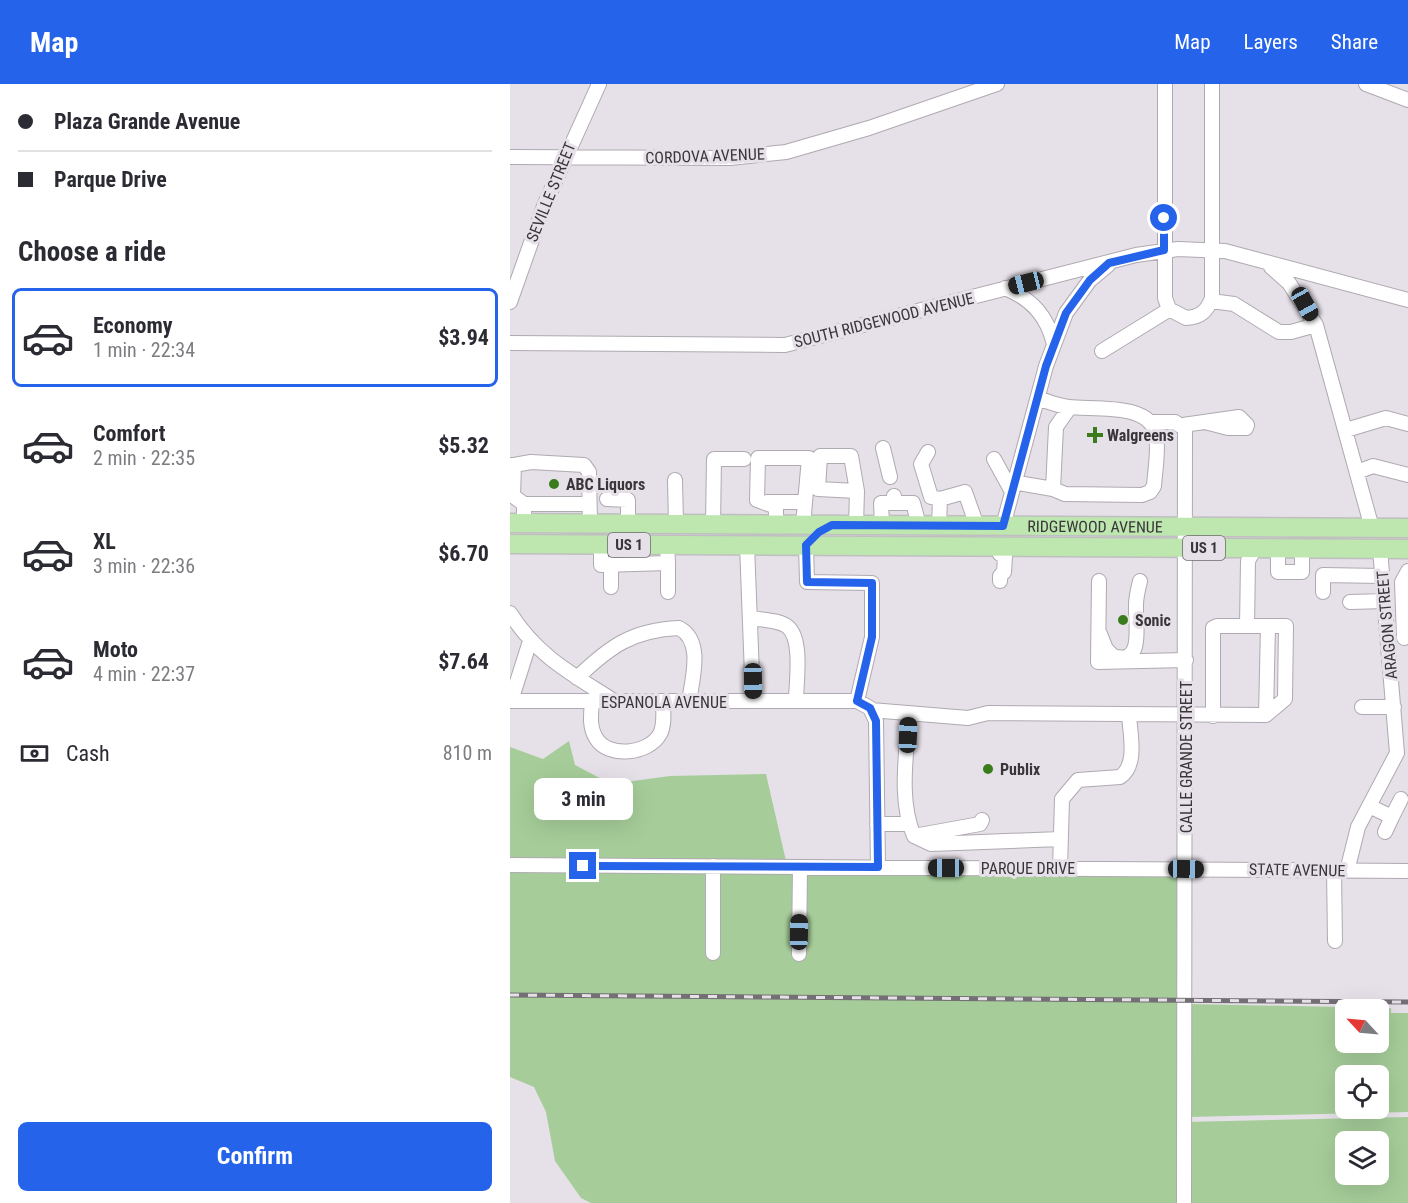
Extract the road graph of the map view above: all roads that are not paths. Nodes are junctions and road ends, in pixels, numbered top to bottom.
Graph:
1 (599, 84) edge
2 (997, 84) edge
3 (1165, 84) edge
4 (1212, 84) edge
5 (1366, 84) edge
6 (1408, 100) edge
7 (510, 156) edge
8 (564, 157) junction
9 (1164, 250) junction
10 (1212, 250) junction
11 (1109, 263) junction
12 (1270, 265) junction
13 (1005, 288) junction
14 (1408, 300) edge
15 (1211, 301) junction
16 (510, 302) edge
17 (1170, 309) junction
18 (1316, 325) junction
19 (510, 343) edge
20 (1054, 344) junction
21 (1102, 351) dead end
22 (1038, 398) junction
23 (1070, 407) junction
24 (1150, 422) junction
25 (1205, 422) dead end
26 (1408, 424) edge
27 (1183, 425) junction
28 (1346, 430) junction
29 (883, 448) dead end
30 (928, 452) dead end
31 (744, 459) dead end
32 (994, 459) dead end
33 (512, 465) edge
34 (1357, 472) junction
35 (1408, 475) edge
36 (890, 477) dead end
37 (675, 480) dead end
38 (1012, 486) junction
39 (1053, 489) junction
40 (857, 491) dead end
41 (607, 499) dead end
42 (940, 499) junction
43 (762, 502) junction
44 (804, 502) junction
45 (524, 504) junction
46 (589, 504) junction
47 (517, 523) edge
48 (590, 524) junction
49 (628, 524) junction
50 (676, 524) junction
51 (713, 524) junction
52 (776, 525) junction
53 (803, 525) junction
54 (832, 525) junction
55 (856, 525) junction
56 (882, 525) junction
57 (919, 525) junction
58 (939, 525) junction
59 (977, 526) junction
60 (1003, 526) junction
61 (1186, 527) junction
62 (1372, 528) junction
63 (1408, 528) edge
64 (510, 544) edge
65 (601, 544) junction
66 (667, 545) junction
67 (747, 545) junction
68 (806, 545) junction
69 (1186, 547) junction
70 (1256, 548) junction
71 (1000, 549) junction
72 (1380, 549) junction
73 (1408, 549) edge
74 (668, 563) junction
75 (611, 564) junction
76 (1408, 571) edge
77 (1382, 576) junction
78 (1000, 578) dead end
79 (1099, 581) dead end
80 (1140, 581) dead end
81 (611, 587) dead end
82 (668, 592) dead end
83 (1323, 592) dead end
84 (1385, 601) junction
85 (1350, 602) dead end
86 (510, 613) edge
87 (752, 618) junction
88 (1247, 626) junction
89 (1268, 626) junction
90 (1098, 629) junction
91 (1406, 638) edge
92 (1388, 639) junction
93 (530, 641) junction
94 (1186, 660) junction
95 (577, 678) junction
96 (511, 701) edge
97 (796, 701) junction
98 (857, 701) junction
99 (592, 702) junction
100 (615, 702) junction
101 (663, 702) junction
102 (689, 702) junction
103 (753, 702) junction
104 (1362, 707) dead end
105 (1394, 707) junction
106 (871, 710) junction
107 (909, 713) junction
108 (1129, 715) junction
109 (1266, 715) junction
110 (1186, 716) junction
111 (1213, 716) junction
112 (1403, 751) edge
113 (1401, 799) dead end
114 (1369, 806) junction
115 (1392, 817) junction
116 (982, 820) dead end
117 (878, 824) junction
118 (911, 830) junction
119 (1385, 832) dead end
120 (1060, 839) junction
121 (510, 865) edge
122 (713, 866) junction
123 (800, 867) junction
124 (878, 867) junction
125 (1060, 868) junction
126 (1186, 869) junction
127 (1341, 871) junction
128 (1408, 871) edge
129 (1335, 942) dead end
130 (713, 953) dead end
131 (799, 954) dead end
132 (1184, 1203) edge

1 - 8 street, SEVILLE STREET
2 - 8 street, CORDOVA AVENUE
3 - 9 street
4 - 10 street
5 - 6 street
7 - 8 street, CORDOVA AVENUE
8 - 16 street, SEVILLE STREET
9 - 10 street, SOUTH RIDGEWOOD AVENUE
9 - 11 street, SOUTH RIDGEWOOD AVENUE
9 - 17 street
10 - 12 street, SOUTH RIDGEWOOD AVENUE
10 - 15 street
11 - 13 street, SOUTH RIDGEWOOD AVENUE
11 - 20 street
12 - 14 street, SOUTH RIDGEWOOD AVENUE
12 - 18 street
13 - 19 street, SOUTH RIDGEWOOD AVENUE
13 - 20 street
15 - 17 street
15 - 18 street
17 - 21 street
18 - 28 street
20 - 22 street
22 - 23 street
22 - 38 street
23 - 24 street
23 - 39 street
24 - 27 street
24 - 39 street
25 - 27 street
26 - 28 street
27 - 61 street, CALLE GRANDE STREET
28 - 34 street
29 - 36 street
30 - 42 street
31 - 51 street
32 - 38 street
33 - 45 street
33 - 46 street
34 - 35 street
34 - 62 street
37 - 50 street
38 - 39 street
38 - 60 street
40 - 55 street
41 - 49 street
42 - 58 street
42 - 59 street
43 - 44 street
43 - 44 street
43 - 52 street
44 - 53 street
45 - 46 street
45 - 47 street
46 - 48 street
47 - 48 main road, US 1
48 - 49 main road, US 1
49 - 50 main road, US 1
50 - 51 main road, US 1
51 - 52 main road, RIDGEWOOD AVENUE / US 1
52 - 53 main road, RIDGEWOOD AVENUE / US 1
53 - 54 main road, RIDGEWOOD AVENUE / US 1
54 - 55 main road, RIDGEWOOD AVENUE / US 1
54 - 68 main road
55 - 56 main road, RIDGEWOOD AVENUE / US 1
56 - 57 main road, RIDGEWOOD AVENUE / US 1
56 - 57 street
57 - 58 main road, RIDGEWOOD AVENUE / US 1
58 - 59 main road, RIDGEWOOD AVENUE / US 1
59 - 60 main road, RIDGEWOOD AVENUE / US 1
60 - 61 main road, RIDGEWOOD AVENUE / US 1
61 - 62 main road, RIDGEWOOD AVENUE / US 1
61 - 69 street, CALLE GRANDE STREET
62 - 63 main road, RIDGEWOOD AVENUE / US 1
64 - 65 main road, US 1
65 - 66 main road, US 1
65 - 75 street
66 - 67 main road, US 1
66 - 74 street
67 - 68 main road, RIDGEWOOD AVENUE / US 1
67 - 87 street
68 - 71 main road, RIDGEWOOD AVENUE / US 1
68 - 98 street
69 - 70 main road, RIDGEWOOD AVENUE / US 1
69 - 71 main road, RIDGEWOOD AVENUE / US 1
69 - 94 street, CALLE GRANDE STREET
70 - 72 main road, RIDGEWOOD AVENUE / US 1
70 - 88 street
71 - 78 street
72 - 73 main road, RIDGEWOOD AVENUE / US 1
72 - 77 street, ARAGON STREET
74 - 75 street
74 - 82 street
75 - 81 street
76 - 91 street
77 - 83 street
77 - 84 street, ARAGON STREET
79 - 90 street
80 - 90 street
84 - 85 street
84 - 92 street, ARAGON STREET
86 - 93 street
87 - 97 street
87 - 103 street
88 - 89 street
88 - 111 street
89 - 109 street
89 - 109 street
90 - 94 street
91 - 92 street
92 - 105 street, ARAGON STREET
93 - 95 street
93 - 96 street, ESPANOLA AVENUE
94 - 110 street, CALLE GRANDE STREET
95 - 100 street
95 - 102 street
96 - 99 street, ESPANOLA AVENUE
97 - 98 street, ESPANOLA AVENUE
97 - 103 street, ESPANOLA AVENUE
98 - 106 street
99 - 100 street, ESPANOLA AVENUE
99 - 101 street
100 - 101 street, ESPANOLA AVENUE
101 - 102 street, ESPANOLA AVENUE
102 - 103 street, ESPANOLA AVENUE
104 - 105 street
105 - 112 street, ARAGON STREET
106 - 107 street
106 - 117 street
107 - 108 street
107 - 118 street
108 - 110 street
108 - 120 street
109 - 111 street
110 - 111 street
110 - 126 street, CALLE GRANDE STREET
112 - 114 street, ARAGON STREET
113 - 115 street
114 - 115 street
114 - 127 street, ARAGON STREET
115 - 119 street
116 - 118 street
117 - 118 street
117 - 124 street
118 - 120 street
120 - 125 street
121 - 122 street, PARQUE DRIVE
122 - 123 street, PARQUE DRIVE
122 - 130 street
123 - 124 street, PARQUE DRIVE
123 - 131 street
124 - 125 street, PARQUE DRIVE
125 - 126 street, PARQUE DRIVE
126 - 127 street, STATE AVENUE
126 - 132 street, CALLE GRANDE STREET
127 - 128 street, STATE AVENUE
127 - 129 street, ARAGON STREET

